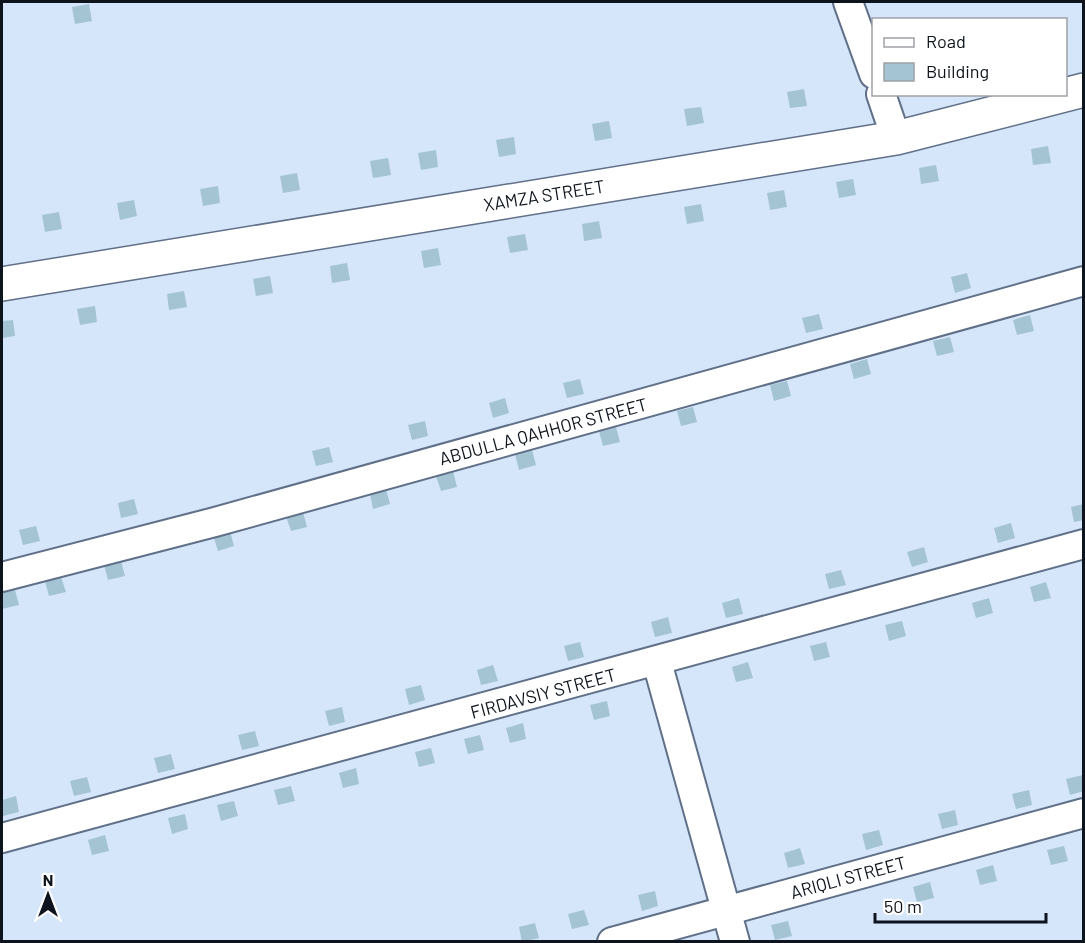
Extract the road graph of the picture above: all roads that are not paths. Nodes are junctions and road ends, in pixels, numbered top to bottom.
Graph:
1 (848, 2) edge
2 (872, 71) edge
3 (1083, 90) edge
4 (1067, 94) edge
5 (882, 96) edge
6 (1060, 96) edge
7 (896, 138) junction
8 (1083, 281) edge
9 (2, 284) edge
10 (1083, 544) edge
11 (2, 577) edge
12 (657, 662) junction
13 (1083, 813) edge
14 (2, 838) edge
15 (727, 910) junction
16 (612, 942) edge
17 (735, 942) edge

1 - 2 street
3 - 4 main road, XAMZA STREET
5 - 7 street
6 - 7 main road, XAMZA STREET
7 - 9 main road, XAMZA STREET
8 - 11 street, ABDULLA QAHHOR STREET
10 - 12 street, FIRDAVSIY STREET
12 - 14 street, FIRDAVSIY STREET
12 - 15 street
13 - 15 street, ARIQLI STREET
15 - 16 street, ARIQLI STREET
15 - 17 street

